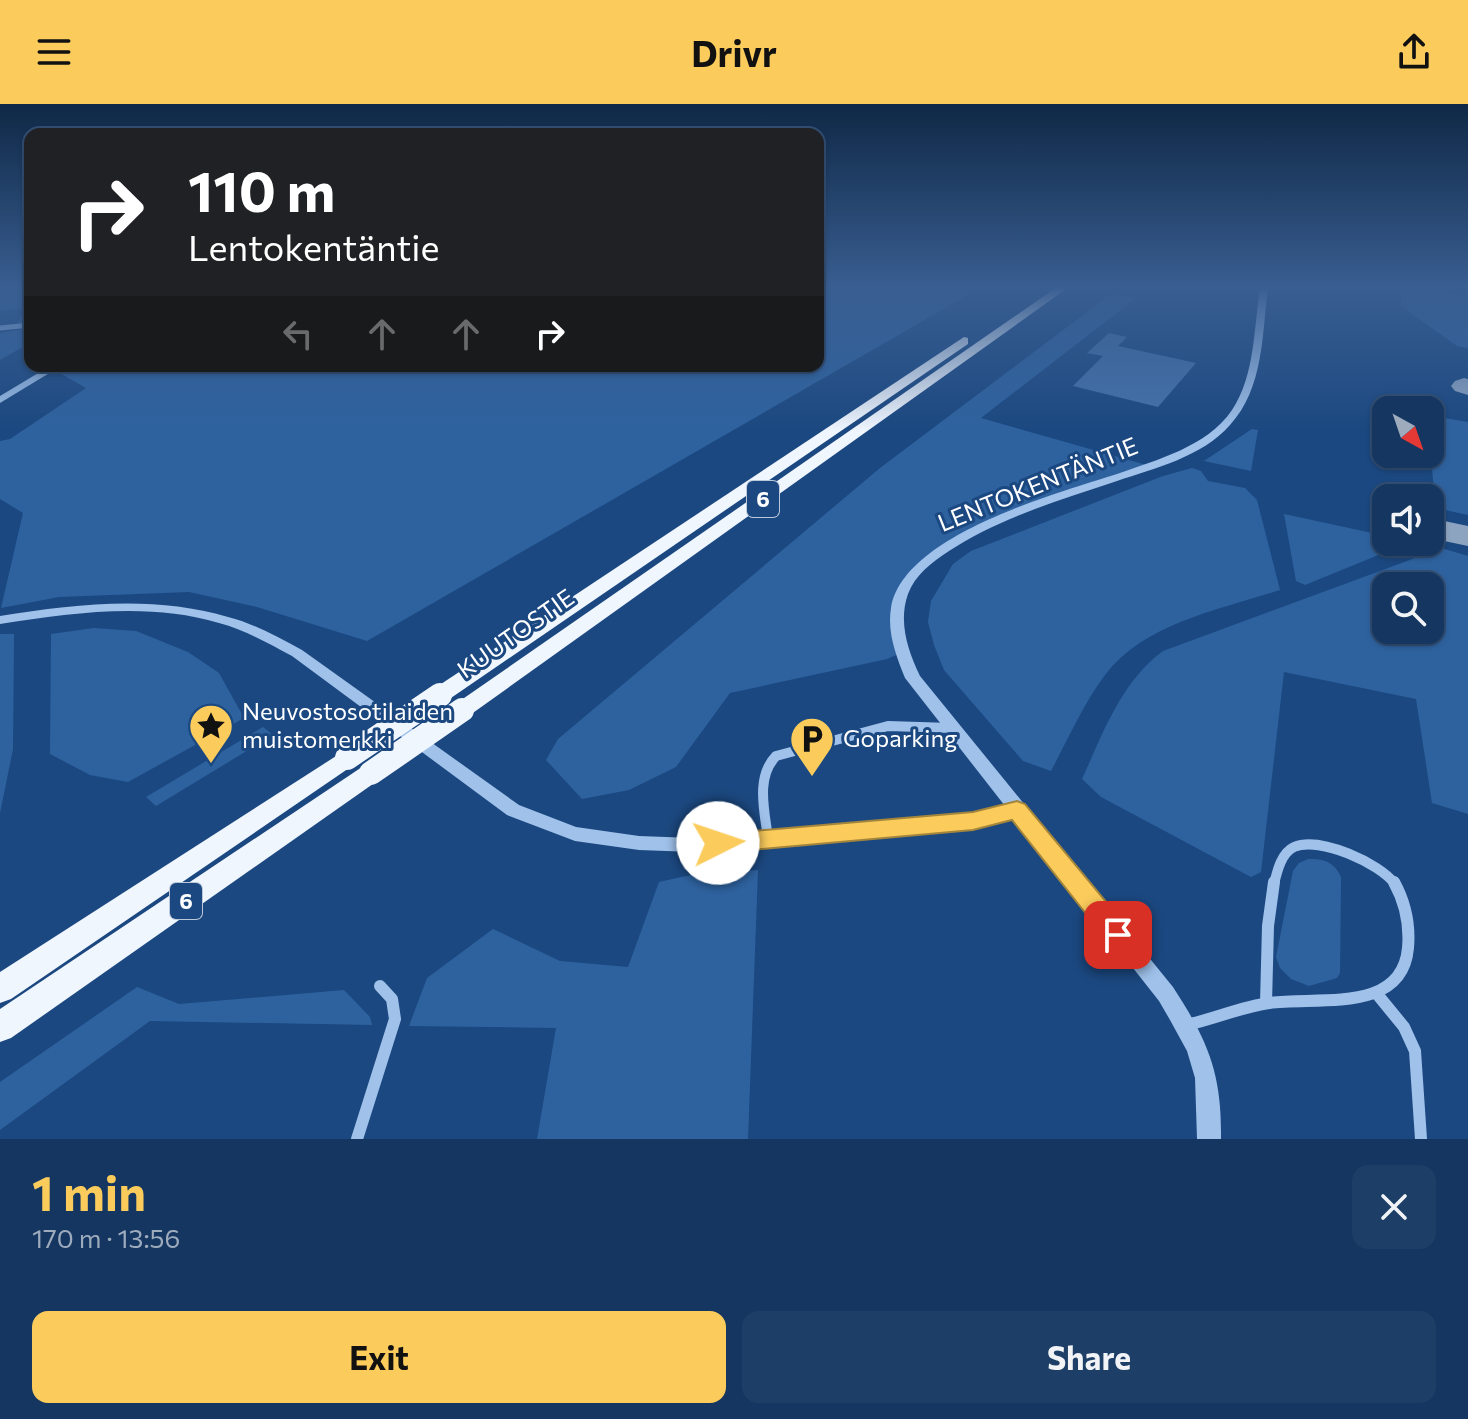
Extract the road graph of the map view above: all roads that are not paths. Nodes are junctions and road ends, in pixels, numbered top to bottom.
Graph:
1 (972, 335) edge
2 (995, 335) edge
3 (1256, 335) edge
4 (46, 372) edge
5 (0, 400) edge
6 (0, 620) edge
7 (951, 728) junction
8 (1017, 810) junction
9 (768, 840) junction
10 (380, 986) dead end
11 (0, 989) edge
12 (1377, 994) junction
13 (1266, 1003) junction
14 (1186, 1025) junction
15 (0, 1027) edge
16 (357, 1139) edge
17 (1209, 1139) edge
18 (1421, 1139) edge

1 - 11 highway, KUUTOSTIE / 6, bridge
2 - 15 highway, KUUTOSTIE / 6, bridge
3 - 7 street, LENTOKENTÄNTIE
4 - 5 street
6 - 9 street
7 - 8 street, LENTOKENTÄNTIE
7 - 9 street
8 - 9 street
8 - 14 street, LENTOKENTÄNTIE
10 - 16 street
12 - 13 street
12 - 13 street
12 - 18 street
13 - 14 street
14 - 17 street, LENTOKENTÄNTIE

